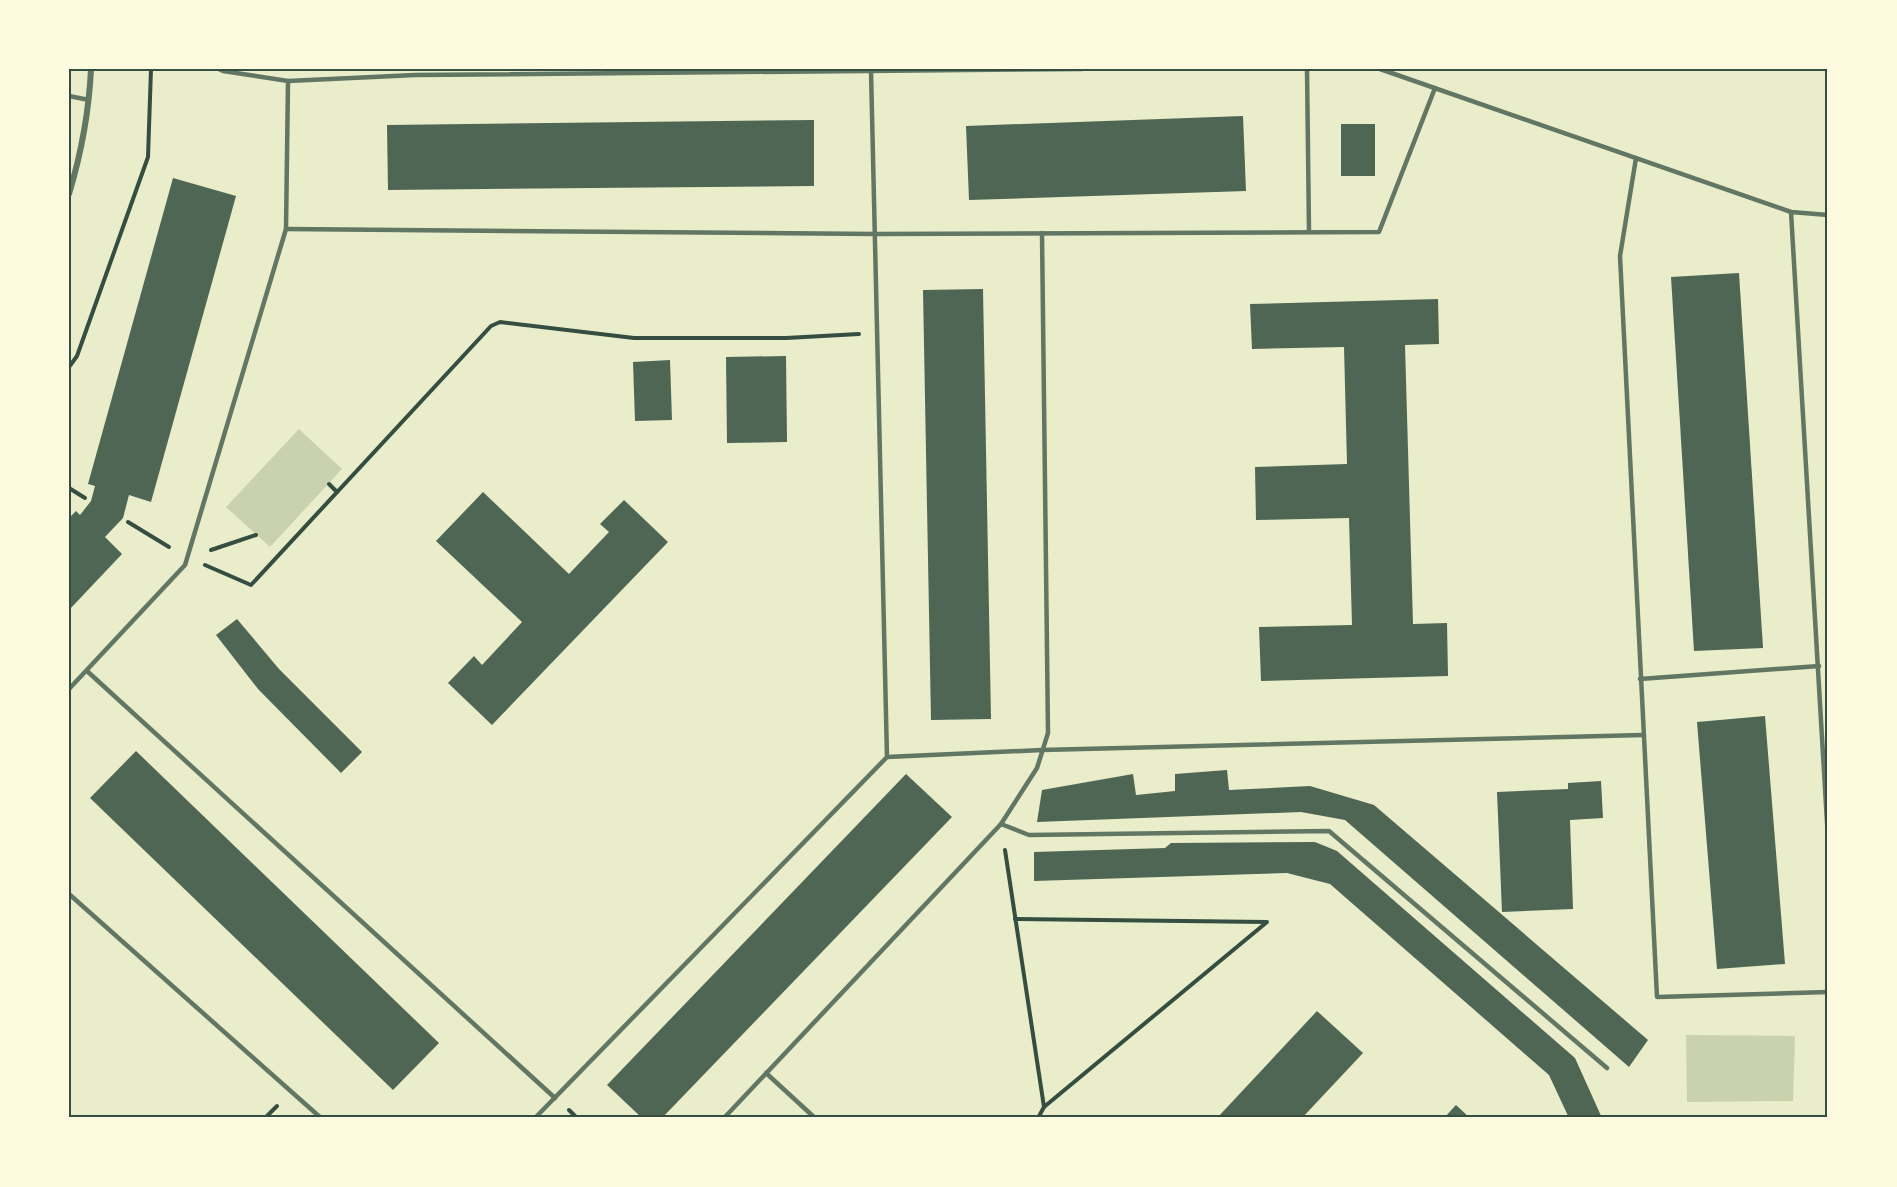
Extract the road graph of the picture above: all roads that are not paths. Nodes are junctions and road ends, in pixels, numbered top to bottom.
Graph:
1 (91, 69) edge
2 (1082, 69) edge
3 (1307, 69) edge
4 (1380, 69) edge
5 (222, 70) edge
6 (871, 71) junction
7 (415, 72) edge
8 (288, 81) junction
9 (1435, 88) junction
10 (69, 96) edge
11 (89, 99) junction
12 (1636, 158) junction
13 (69, 194) edge
14 (1791, 212) junction
15 (1828, 215) edge
16 (286, 229) junction
17 (1309, 232) junction
18 (1042, 233) junction
19 (875, 234) junction
20 (1819, 666) junction
21 (87, 671) junction
22 (1640, 679) junction
23 (69, 689) edge
24 (1643, 735) junction
25 (1042, 750) junction
26 (887, 757) junction
27 (1001, 824) junction
28 (1828, 839) edge
29 (69, 894) edge
30 (1828, 992) edge
31 (1607, 1068) dead end
32 (766, 1073) junction
33 (555, 1098) junction
34 (321, 1118) edge
35 (535, 1118) edge
36 (724, 1118) edge
37 (815, 1118) edge

1 - 11 street
2 - 6 lane
3 - 17 lane
4 - 9 lane
5 - 8 lane
6 - 7 lane
6 - 19 lane
7 - 8 lane
8 - 16 lane
9 - 12 lane
9 - 17 lane
10 - 11 lane
11 - 13 street
12 - 14 lane
12 - 22 lane
14 - 15 lane
14 - 20 lane
16 - 19 lane
16 - 21 lane
17 - 18 lane
18 - 19 lane
18 - 25 lane
19 - 26 lane
20 - 22 lane
20 - 28 lane
21 - 23 lane
21 - 33 lane
22 - 24 lane
24 - 25 lane
24 - 30 lane
25 - 26 lane
25 - 27 lane
26 - 33 lane
27 - 31 lane
27 - 32 lane
29 - 34 lane
32 - 36 lane
32 - 37 lane
33 - 35 lane

